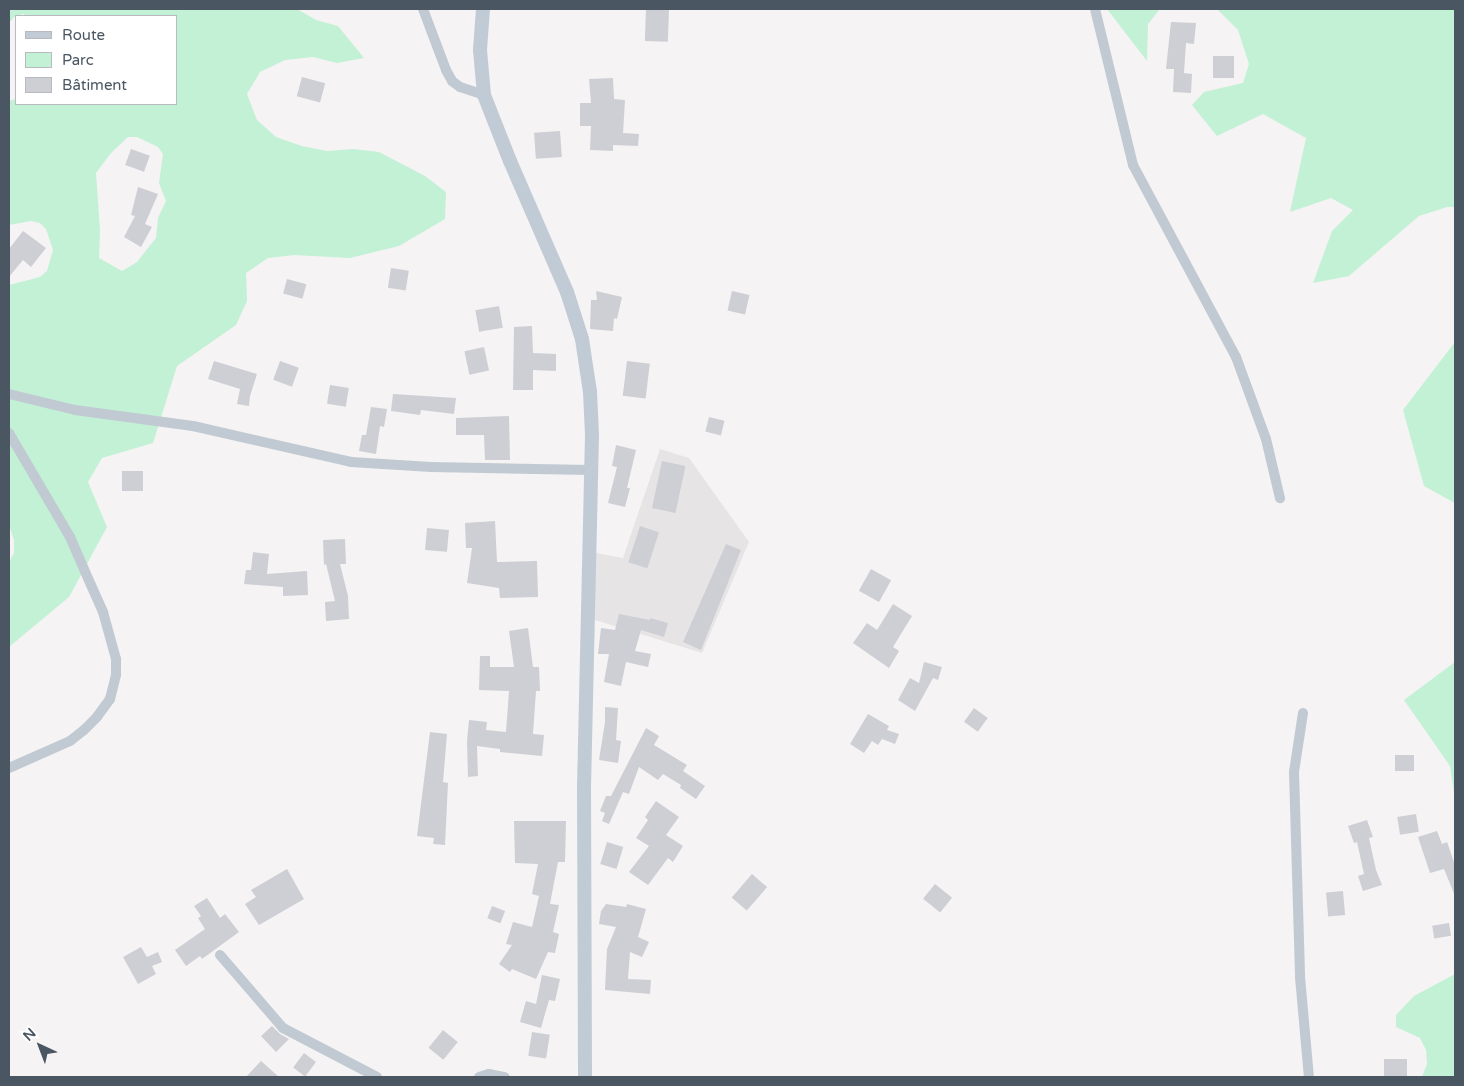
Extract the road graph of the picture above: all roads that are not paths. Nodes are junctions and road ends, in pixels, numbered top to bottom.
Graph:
1 (423, 9) edge
2 (483, 9) edge
3 (1095, 9) edge
4 (484, 95) junction
5 (9, 394) edge
6 (9, 433) edge
7 (590, 470) junction
8 (1280, 498) dead end
9 (1303, 713) dead end
10 (9, 768) edge
11 (220, 955) dead end
12 (377, 1077) edge
13 (479, 1077) edge
14 (505, 1077) edge
15 (585, 1077) edge
16 (1309, 1077) edge

1 - 4 street
2 - 4 main road
3 - 8 street
4 - 7 main road
5 - 7 street
6 - 10 street
7 - 15 main road
9 - 16 street
11 - 12 street
13 - 14 street

